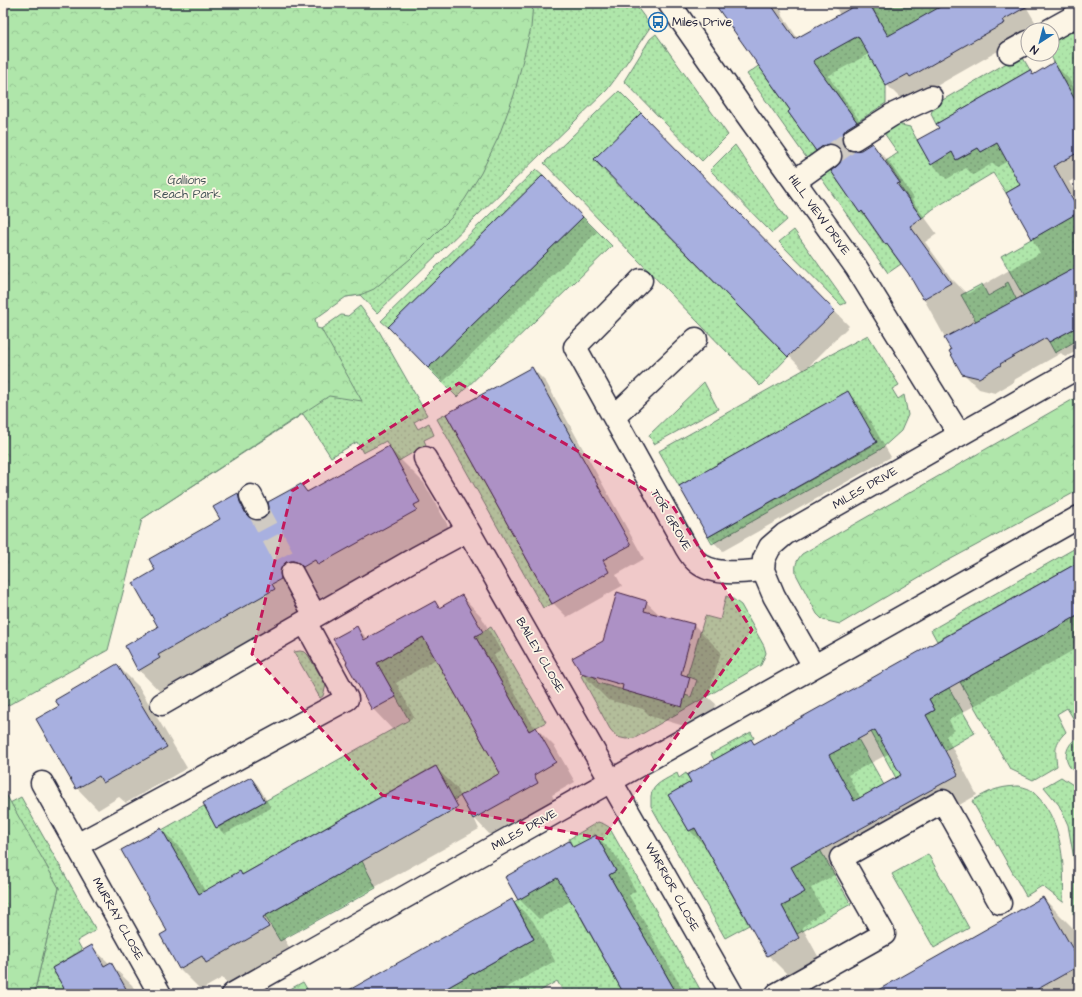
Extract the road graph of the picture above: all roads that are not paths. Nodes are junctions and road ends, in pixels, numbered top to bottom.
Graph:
1 (669, 3) edge
2 (1079, 14) edge
3 (1060, 24) edge
4 (931, 97) dead end
5 (854, 139) tunnel mouth
6 (830, 156) tunnel mouth
7 (795, 181) junction
8 (641, 280) dead end
9 (696, 339) dead end
10 (1079, 367) edge
11 (614, 417) junction
12 (959, 434) junction
13 (425, 458) dead end
14 (1079, 517) edge
15 (468, 530) junction
16 (763, 570) junction
17 (292, 574) tunnel mouth
18 (310, 619) junction
19 (814, 666) junction
20 (162, 704) dead end
21 (612, 781) junction
22 (42, 783) dead end
23 (77, 845) junction
24 (1000, 903) dead end
25 (160, 994) edge
26 (233, 994) edge
27 (732, 994) edge
28 (777, 994) edge

1 - 7 street, HILL VIEW DRIVE
2 - 3 street
4 - 5 street
6 - 7 street
7 - 12 street, HILL VIEW DRIVE
8 - 11 street, TOR GROVE
9 - 11 street
10 - 12 street, MILES DRIVE
11 - 16 street, TOR GROVE
12 - 16 street, MILES DRIVE
13 - 15 street, BAILEY CLOSE
14 - 19 street, MILES DRIVE
15 - 18 street
15 - 21 street, BAILEY CLOSE
16 - 19 street
17 - 18 street
18 - 20 street
18 - 23 street
19 - 21 street, MILES DRIVE
21 - 26 street, MILES DRIVE
21 - 27 street, WARRIOR CLOSE
22 - 23 street, MURRAY CLOSE
23 - 25 street, MURRAY CLOSE
24 - 28 street

